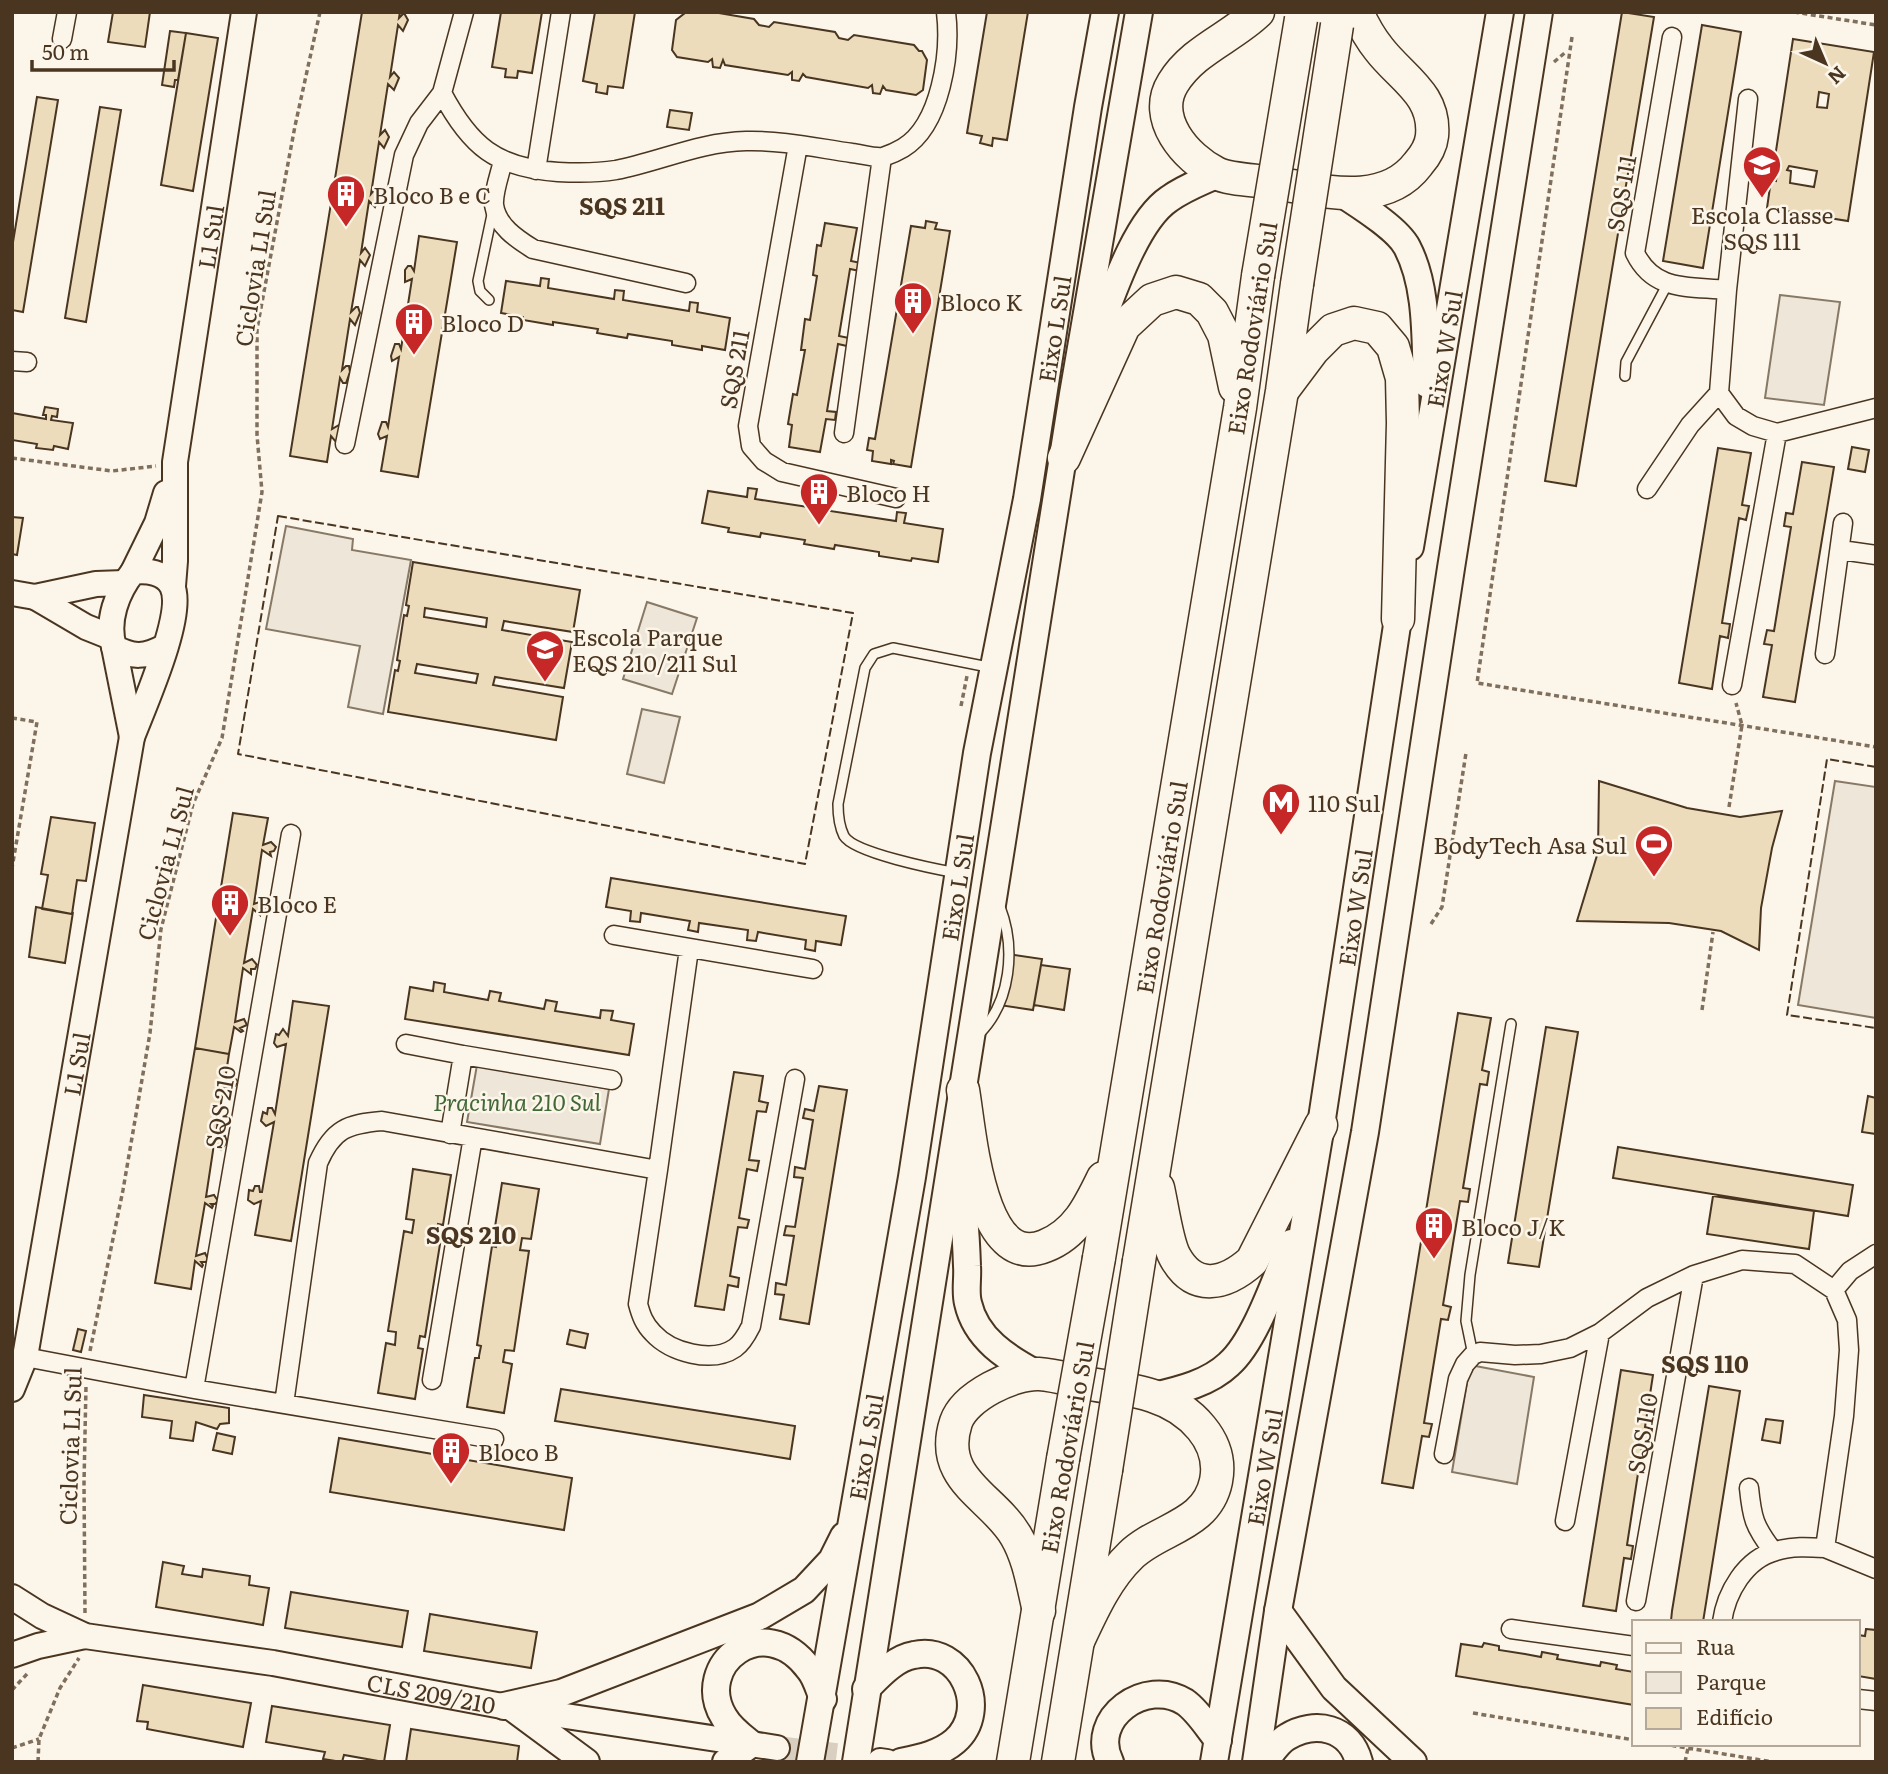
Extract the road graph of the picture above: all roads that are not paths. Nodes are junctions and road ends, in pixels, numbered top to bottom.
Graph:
1 (67, 12) edge
2 (244, 12) edge
3 (464, 12) edge
4 (561, 12) edge
5 (946, 12) edge
6 (1105, 12) edge
7 (1139, 12) edge
8 (1258, 12) edge
9 (1500, 12) edge
10 (1301, 15) edge
11 (1345, 17) edge
12 (1542, 17) edge
13 (1672, 37) dead end
14 (62, 39) dead end
15 (442, 93) junction
16 (1748, 99) dead end
17 (798, 145) junction
18 (882, 157) junction
19 (503, 161) junction
20 (536, 170) junction
21 (1217, 174) junction
22 (1341, 193) junction
23 (494, 205) junction
24 (686, 284) dead end
25 (1668, 284) junction
26 (1727, 290) junction
27 (489, 300) dead end
28 (1625, 376) dead end
29 (1282, 391) junction
30 (1719, 393) junction
31 (1073, 394) junction
32 (1240, 408) junction
33 (1876, 408) edge
34 (844, 433) dead end
35 (1777, 433) junction
36 (1430, 440) junction
37 (345, 444) dead end
38 (1064, 458) junction
39 (175, 462) junction
40 (1647, 489) dead end
41 (896, 498) dead end
42 (174, 510) junction
43 (1843, 523) dead end
44 (1840, 550) junction
45 (1876, 555) edge
46 (128, 578) junction
47 (173, 586) junction
48 (24, 595) edge
49 (1398, 619) junction
50 (113, 642) junction
51 (164, 647) junction
52 (1825, 653) dead end
53 (981, 666) junction
54 (156, 677) junction
55 (1732, 685) road end
56 (132, 737) junction
57 (291, 834) dead end
58 (959, 874) junction
59 (614, 935) dead end
60 (689, 949) junction
61 (813, 970) dead end
62 (1511, 1024) dead end
63 (406, 1044) dead end
64 (463, 1055) junction
65 (796, 1079) dead end
66 (612, 1080) dead end
67 (963, 1090) junction
68 (1321, 1125) junction
69 (450, 1134) junction
70 (473, 1138) junction
71 (954, 1149) junction
72 (1118, 1149) junction
73 (657, 1170) junction
74 (1154, 1171) junction
75 (1307, 1206) junction
76 (1876, 1254) edge
77 (1694, 1275) junction
78 (1834, 1290) junction
79 (1600, 1333) junction
80 (1474, 1355) junction
81 (25, 1357) junction
82 (1037, 1374) junction
83 (432, 1380) dead end
84 (12, 1389) edge
85 (194, 1389) junction
86 (1154, 1396) junction
87 (284, 1404) junction
88 (494, 1439) dead end
89 (1444, 1454) dead end
90 (1749, 1488) dead end
91 (855, 1513) junction
92 (1565, 1521) dead end
93 (1825, 1548) junction
94 (1773, 1551) junction
95 (1876, 1569) edge
96 (12, 1597) edge
97 (1636, 1601) dead end
98 (1039, 1611) junction
99 (1278, 1611) junction
100 (1723, 1620) edge
101 (1511, 1629) dead end
102 (1079, 1639) junction
103 (1632, 1646) edge
104 (82, 1647) junction
105 (17, 1667) edge
106 (866, 1689) junction
107 (823, 1699) junction
108 (508, 1707) junction
109 (751, 1744) junction
110 (777, 1748) tunnel mouth
111 (1216, 1751) edge
112 (586, 1762) edge
113 (726, 1762) edge
114 (810, 1762) edge
115 (881, 1762) edge
116 (1013, 1762) edge
117 (1058, 1762) edge
118 (1110, 1762) edge
119 (1256, 1762) edge
120 (1264, 1762) edge
121 (1359, 1762) edge
122 (1413, 1762) edge

1 - 14 street
2 - 39 street, L1 Sul
3 - 15 street
4 - 20 street
5 - 18 street
6 - 53 main road, Eixo L Sul
7 - 31 main road, Eixo L Sul
8 - 21 highway
9 - 36 main road, Eixo W Sul
10 - 32 highway, Eixo Rodoviário Sul, bridge
11 - 22 highway
11 - 29 highway, Eixo Rodoviário Sul, bridge
12 - 99 main road, Eixo W Sul
13 - 25 street, SQS 111
15 - 19 street
15 - 37 street
16 - 26 street
17 - 18 street
17 - 20 street
17 - 41 street, SQS 211
18 - 34 street
19 - 20 street
19 - 23 street
21 - 22 highway
21 - 31 main road
22 - 36 main road
23 - 24 street
23 - 27 lane
25 - 26 street, SQS 111
25 - 28 lane
26 - 30 street
29 - 49 highway
29 - 74 highway, Eixo Rodoviário Sul
30 - 35 street
30 - 40 street
31 - 38 main road, Eixo L Sul
32 - 38 highway
32 - 72 highway, Eixo Rodoviário Sul
33 - 35 street
35 - 55 street
36 - 49 main road, Eixo W Sul
38 - 67 main road, Eixo L Sul
39 - 42 street, L1 Sul
39 - 46 street, L1 Sul
42 - 47 street, L1 Sul
42 - 54 street
43 - 44 street
44 - 45 street
44 - 52 street
46 - 47 street
46 - 48 street
46 - 50 street
47 - 51 street
48 - 50 street
49 - 68 main road, Eixo W Sul
50 - 51 street
50 - 56 street, L1 Sul
51 - 54 street, L1 Sul
53 - 58 main road, Eixo L Sul
53 - 58 lane
54 - 56 street, L1 Sul
56 - 81 street, L1 Sul
57 - 85 street, SQS 210
58 - 91 main road, Eixo L Sul
59 - 60 street
60 - 61 street
60 - 73 street
62 - 80 lane
63 - 64 street
64 - 66 street
64 - 69 street
65 - 73 street
67 - 71 main road, Eixo L Sul
67 - 72 highway
68 - 74 highway
68 - 75 main road, Eixo W Sul
69 - 70 street
69 - 87 street
70 - 73 street
70 - 83 street
71 - 82 main road
71 - 106 main road, Eixo L Sul
72 - 98 highway, Eixo Rodoviário Sul, bridge
74 - 102 highway, Eixo Rodoviário Sul, bridge
75 - 86 main road
75 - 111 main road, Eixo W Sul
76 - 78 street
77 - 78 street
77 - 79 street
77 - 97 street, SQS 110
78 - 93 street
79 - 80 street
79 - 92 street
80 - 89 street
81 - 84 street, L1 Sul
81 - 85 street
82 - 86 highway
82 - 98 highway
85 - 87 street
86 - 102 highway
87 - 88 street
90 - 94 street
91 - 107 main road, Eixo L Sul
91 - 108 main road
93 - 94 street
93 - 95 street
94 - 100 street
96 - 104 street, CLS 209/210
98 - 116 highway, Eixo Rodoviário Sul
99 - 119 main road, Eixo W Sul
99 - 122 main road
101 - 103 street
102 - 117 highway, Eixo Rodoviário Sul
104 - 105 street, CLS 209/210
104 - 108 street, CLS 209/210
106 - 115 main road, Eixo L Sul
106 - 115 main road
107 - 109 main road
107 - 114 main road, Eixo L Sul
108 - 109 street, CLS 209/210
108 - 112 main road
109 - 110 street, CLS 209/210
109 - 113 main road
111 - 118 main road
120 - 121 main road

